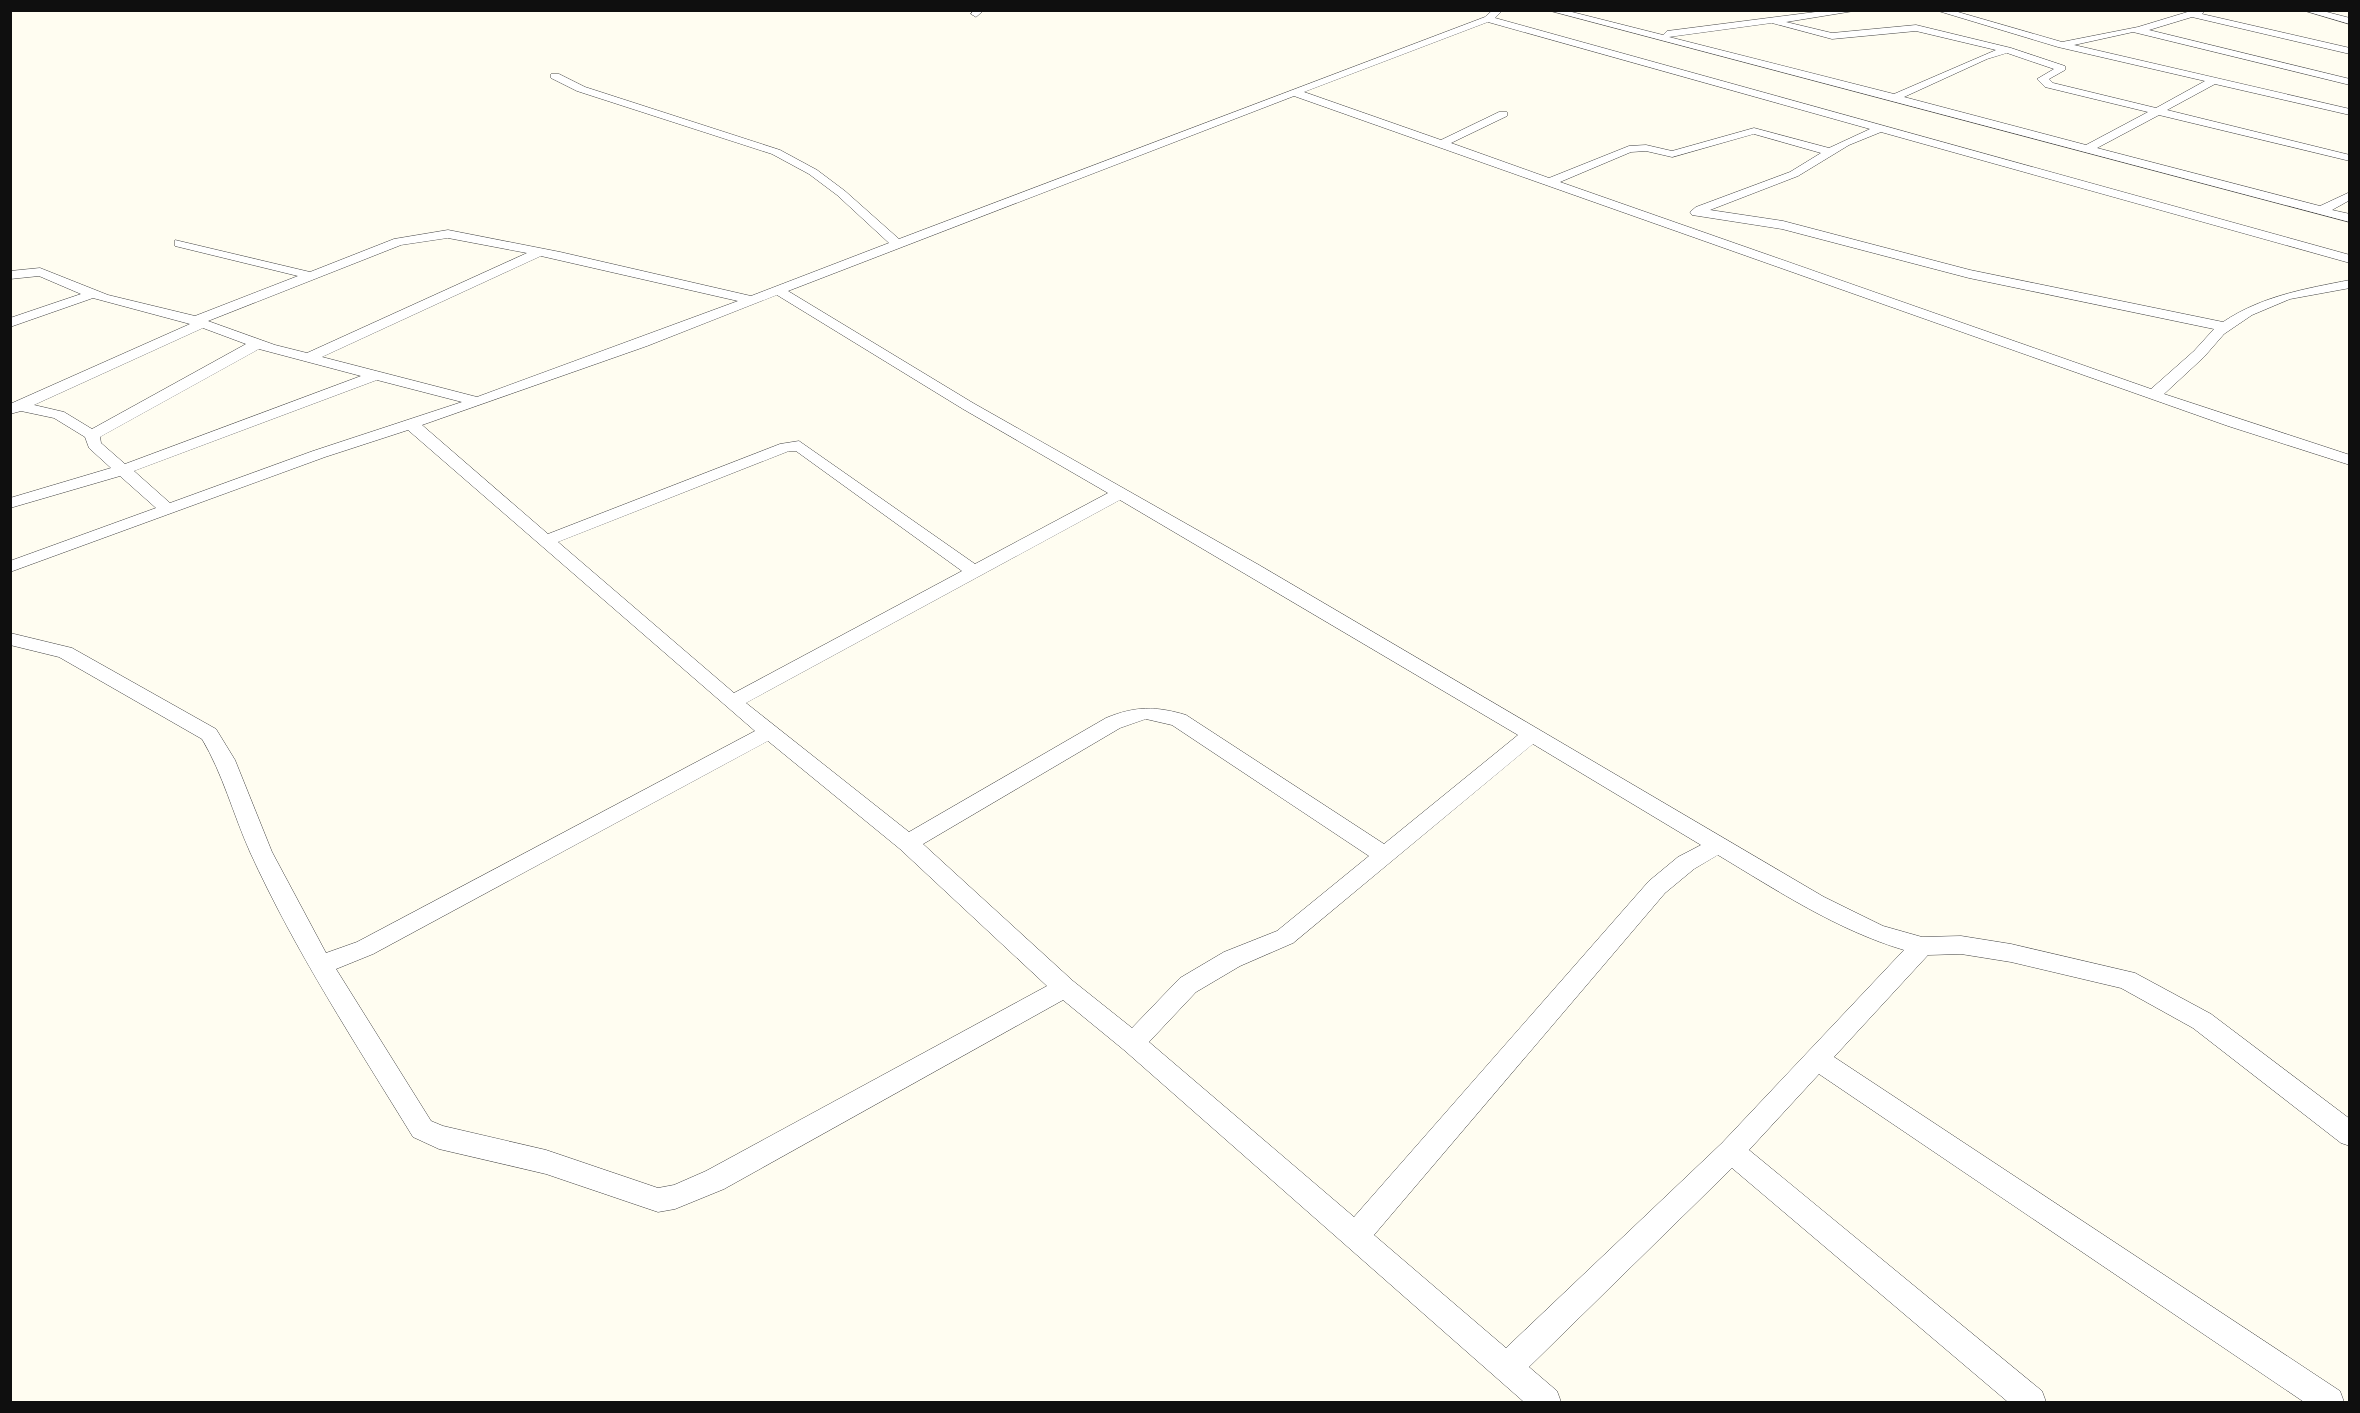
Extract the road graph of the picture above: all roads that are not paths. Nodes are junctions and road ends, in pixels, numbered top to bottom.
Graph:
1 (1499, 10) edge
2 (1551, 10) edge
3 (1856, 10) edge
4 (1939, 10) edge
5 (2205, 10) edge
6 (2306, 10) edge
7 (2191, 14) junction
8 (1488, 19) junction
9 (1773, 21) junction
10 (2349, 21) edge
11 (2139, 30) junction
12 (1655, 35) junction
13 (2042, 40) junction
14 (2061, 45) junction
15 (2008, 50) junction
16 (2349, 51) edge
17 (555, 76) dead end
18 (2213, 81) junction
19 (2349, 81) edge
20 (1297, 93) junction
21 (1894, 98) junction
22 (2162, 112) junction
23 (2349, 112) edge
24 (1503, 114) dead end
25 (1880, 128) junction
26 (1441, 144) junction
27 (2086, 149) junction
28 (1830, 152) junction
29 (2349, 159) edge
30 (1550, 183) junction
31 (2349, 195) edge
32 (2321, 211) junction
33 (1696, 212) junction
34 (2349, 218) edge
35 (1657, 220) junction
36 (179, 243) dead end
37 (897, 244) junction
38 (540, 252) junction
39 (2349, 259) edge
40 (10, 275) edge
41 (312, 276) junction
42 (2349, 284) edge
43 (779, 291) junction
44 (93, 294) junction
45 (755, 301) junction
46 (198, 322) junction
47 (10, 323) edge
48 (2225, 327) junction
49 (257, 344) junction
50 (309, 358) junction
51 (374, 376) junction
52 (2156, 393) junction
53 (478, 402) junction
54 (15, 408) edge
55 (411, 423) junction
56 (92, 435) junction
57 (2349, 447) edge
58 (2342, 458) edge
59 (123, 470) junction
60 (1118, 494) junction
61 (10, 503) edge
62 (166, 509) junction
63 (546, 541) junction
64 (10, 567) edge
65 (974, 571) junction
66 (10, 639) edge
67 (732, 702) junction
68 (769, 732) junction
69 (1532, 735) junction
70 (908, 843) junction
71 (1717, 846) junction
72 (1386, 856) junction
73 (1922, 946) junction
74 (321, 965) junction
75 (1065, 988) junction
76 (1133, 1043) junction
77 (1817, 1059) junction
78 (2349, 1135) edge
79 (1731, 1151) junction
80 (1355, 1236) junction
81 (1507, 1368) junction
82 (1546, 1402) edge
83 (2031, 1402) edge
84 (2329, 1402) edge

1 - 8 street
2 - 12 street
3 - 9 street
4 - 13 street
5 - 7 street
6 - 10 street
7 - 11 street
7 - 16 street
8 - 20 street
8 - 25 street
9 - 12 street
9 - 15 street
11 - 14 street
11 - 19 street
12 - 21 street
13 - 14 street
13 - 15 street
14 - 18 street
15 - 21 street
15 - 22 street
17 - 37 street
18 - 22 street
18 - 23 street
20 - 26 street
20 - 37 street
21 - 27 street
22 - 27 street
22 - 29 street
24 - 26 street
25 - 28 street
25 - 39 street
26 - 30 street
27 - 32 street
28 - 30 street
28 - 33 street
30 - 35 street
31 - 32 street
32 - 34 street
33 - 35 street
33 - 48 street
35 - 52 street
36 - 41 street
37 - 43 street
38 - 41 street
38 - 45 street
38 - 50 street
40 - 44 street
41 - 46 street
42 - 48 street
43 - 45 street
43 - 60 street
44 - 46 street
44 - 47 street
45 - 53 street
46 - 49 street
46 - 54 street
48 - 52 street
49 - 50 street
49 - 56 street
50 - 51 street
51 - 53 street
51 - 59 street
52 - 58 street
53 - 55 street
54 - 56 street
55 - 62 street
55 - 63 street
56 - 59 street
57 - 58 street
59 - 61 street
59 - 62 street
60 - 65 street
60 - 69 street
62 - 64 street
63 - 65 street
63 - 67 street
65 - 67 street
66 - 74 street
67 - 68 street
68 - 70 street
68 - 74 street
69 - 71 street
69 - 72 street
70 - 72 street
70 - 75 street
71 - 73 street
71 - 80 street
72 - 76 street
73 - 77 street
73 - 78 street
74 - 75 street
75 - 76 street
76 - 80 street
77 - 79 street
77 - 84 street
79 - 81 street
79 - 83 street
80 - 81 street
81 - 82 street

